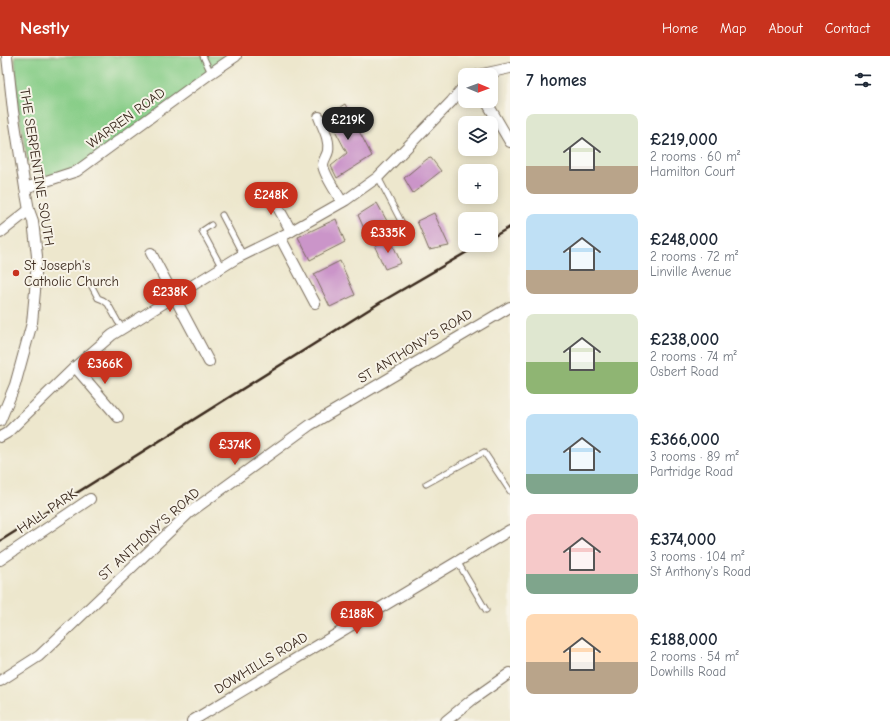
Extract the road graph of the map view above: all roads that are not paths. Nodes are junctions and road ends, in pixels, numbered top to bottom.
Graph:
1 (7, 56) edge
2 (203, 56) edge
3 (236, 56) edge
4 (510, 68) edge
5 (498, 71) edge
6 (211, 73) junction
7 (458, 94) edge
8 (490, 108) edge
9 (319, 117) dead end
10 (510, 142) edge
11 (378, 177) junction
12 (25, 188) junction
13 (269, 191) dead end
14 (342, 202) junction
15 (29, 210) junction
16 (222, 215) dead end
17 (211, 225) dead end
18 (403, 225) dead end
19 (292, 231) junction
20 (0, 233) edge
21 (280, 237) junction
22 (151, 253) dead end
23 (243, 255) junction
24 (222, 268) junction
25 (89, 280) dead end
26 (174, 297) junction
27 (315, 303) dead end
28 (510, 307) edge
29 (123, 328) junction
30 (209, 362) dead end
31 (75, 367) junction
32 (118, 417) dead end
33 (0, 421) edge
34 (0, 437) edge
35 (426, 484) dead end
36 (510, 491) edge
37 (90, 499) dead end
38 (510, 530) edge
39 (0, 560) edge
40 (457, 562) junction
41 (486, 610) dead end
42 (510, 673) edge
43 (0, 681) edge
44 (192, 721) edge
45 (446, 721) edge

1 - 12 street, THE SERPENTINE SOUTH
2 - 6 lane
3 - 6 street, WARREN ROAD
4 - 5 street
6 - 12 street, WARREN ROAD
7 - 11 street
8 - 10 street
9 - 14 street
11 - 14 street
11 - 18 lane
12 - 15 street, THE SERPENTINE SOUTH
13 - 19 street
14 - 19 street
15 - 20 street
15 - 33 street, THE SERPENTINE SOUTH
16 - 23 lane
17 - 24 lane
19 - 21 street
21 - 23 street
21 - 27 street
22 - 26 street
23 - 24 street
24 - 26 street
25 - 29 lane
26 - 29 street
26 - 30 street
28 - 43 street, ST ANTHONY'S ROAD
29 - 31 street
31 - 32 street
31 - 34 street
35 - 36 lane
37 - 39 street, HALL PARK
38 - 40 street, DOWHILLS ROAD
40 - 41 lane
40 - 44 street, DOWHILLS ROAD
42 - 45 street

